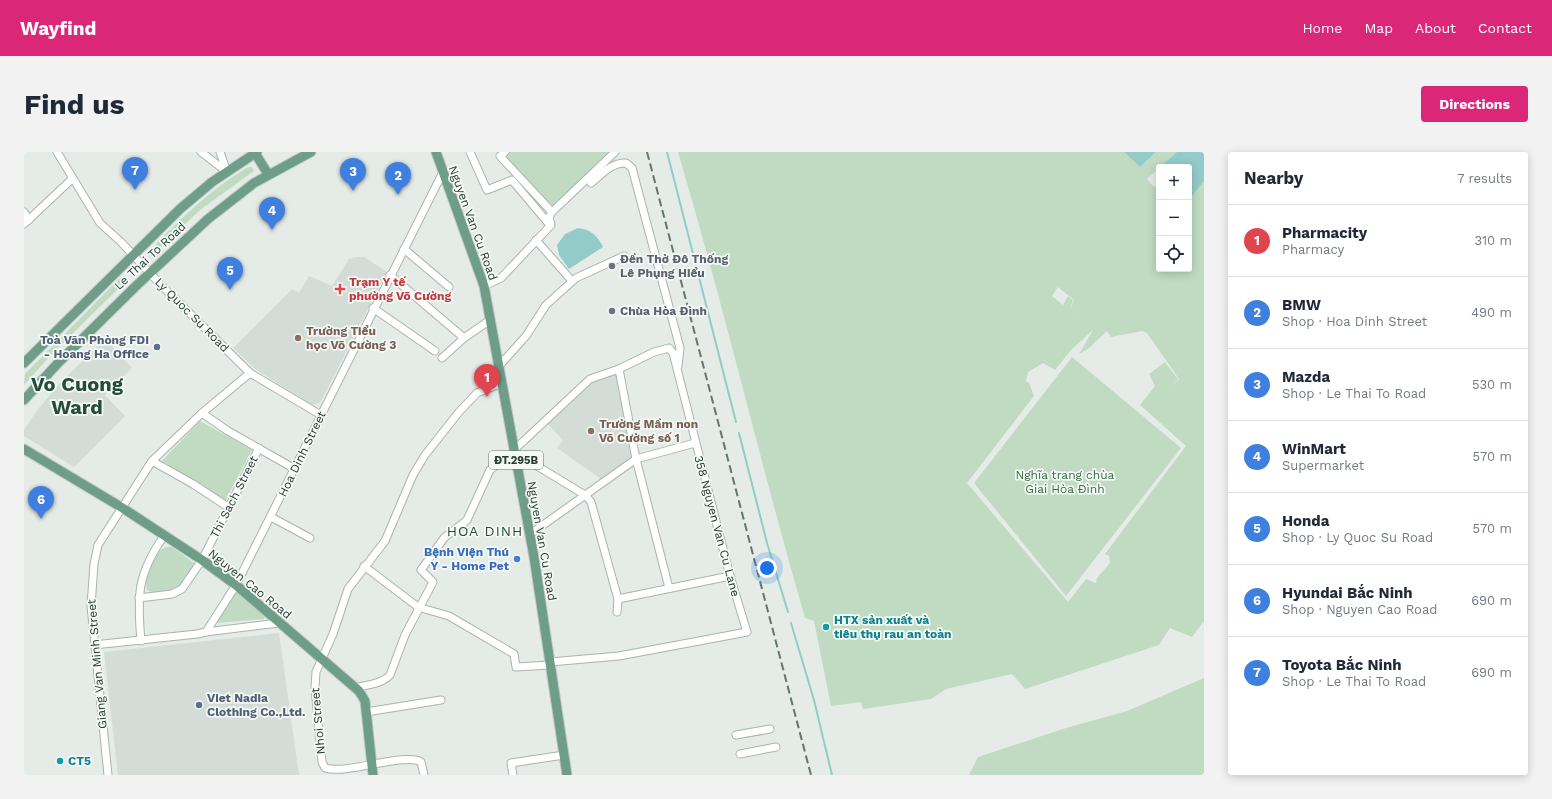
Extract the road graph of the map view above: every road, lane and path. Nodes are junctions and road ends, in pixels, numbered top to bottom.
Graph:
1 (57, 152) edge
2 (201, 152) edge
3 (220, 152) edge
4 (310, 152) edge
5 (470, 152) edge
6 (505, 152) edge
7 (616, 152) edge
8 (256, 153) edge
9 (438, 153) edge
10 (227, 172) junction
11 (268, 174) junction
12 (442, 174) junction
13 (72, 179) junction
14 (591, 183) dead end
15 (24, 212) edge
16 (552, 212) junction
17 (26, 222) edge
18 (551, 225) junction
19 (536, 240) junction
20 (404, 249) junction
21 (132, 254) junction
22 (624, 256) dead end
23 (150, 273) junction
24 (390, 275) junction
25 (572, 281) junction
26 (484, 286) junction
27 (449, 287) dead end
28 (373, 308) junction
29 (490, 320) junction
30 (464, 338) junction
31 (435, 351) dead end
32 (442, 358) dead end
33 (24, 363) edge
34 (499, 366) junction
35 (620, 369) junction
36 (250, 373) junction
37 (678, 373) junction
38 (502, 383) junction
39 (24, 400) edge
40 (202, 413) junction
41 (321, 415) junction
42 (695, 443) junction
43 (259, 448) junction
44 (24, 449) edge
45 (514, 451) junction
46 (636, 459) junction
47 (152, 461) junction
48 (295, 469) junction
49 (585, 495) junction
50 (121, 507) junction
51 (228, 508) junction
52 (271, 517) junction
53 (529, 535) junction
54 (164, 536) junction
55 (310, 538) dead end
56 (202, 560) junction
57 (364, 566) junction
58 (730, 576) junction
59 (236, 585) junction
60 (669, 588) junction
61 (139, 598) junction
62 (618, 599) junction
63 (418, 608) junction
64 (617, 612) dead end
65 (280, 623) junction
66 (206, 632) junction
67 (141, 641) junction
68 (94, 645) junction
69 (323, 659) junction
70 (550, 663) junction
71 (354, 688) junction
72 (441, 700) dead end
73 (366, 712) junction
74 (770, 729) dead end
75 (736, 735) dead end
76 (776, 747) dead end
77 (740, 754) dead end
78 (564, 755) junction
79 (372, 770) edge
80 (108, 775) edge
81 (424, 775) edge
82 (513, 775) edge
83 (567, 775) edge

1 - 13 street, Ly Quoc Su Road
2 - 10 street
3 - 10 street
4 - 11 main road, Le Thai To Road
5 - 18 street
6 - 16 street
7 - 16 street
8 - 10 main road, Le Thai To Road
8 - 11 main road
9 - 12 main road, Nguyen Van Cu Road / ĐT.295B
10 - 21 main road, Le Thai To Road
11 - 23 main road, Le Thai To Road
12 - 20 street, Hoa Dinh Street
12 - 26 main road, Nguyen Van Cu Road / ĐT.295B
13 - 17 street
13 - 21 street, Ly Quoc Su Road
14 - 37 street
15 - 17 street
16 - 18 street
18 - 19 street
19 - 25 street
19 - 26 street
20 - 24 street, Hoa Dinh Street
20 - 27 street
21 - 23 street, Ly Quoc Su Road
21 - 33 main road, Le Thai To Road
22 - 25 street
23 - 36 street, Ly Quoc Su Road
23 - 39 main road, Le Thai To Road
24 - 28 street, Hoa Dinh Street
24 - 30 street
25 - 34 street
26 - 29 main road, Nguyen Van Cu Road / ĐT.295B
28 - 31 street
28 - 41 street, Hoa Dinh Street
29 - 30 street
29 - 34 main road, Nguyen Van Cu Road / ĐT.295B
30 - 32 street
34 - 38 main road, Nguyen Van Cu Road / ĐT.295B
35 - 37 street, 358 Nguyen Van Cu Lane
35 - 45 street, 358 Nguyen Van Cu Lane
35 - 46 street
36 - 40 street, Giang Van Minh Street
36 - 41 street, Ly Quoc Su Road
37 - 42 street, 358 Nguyen Van Cu Lane
38 - 45 main road, Nguyen Van Cu Road / ĐT.295B
38 - 57 street
40 - 43 street
40 - 47 street, Giang Van Minh Street
41 - 48 street, Hoa Dinh Street
42 - 46 street
42 - 58 street, 358 Nguyen Van Cu Lane
43 - 48 street
43 - 51 street, Thi Sach Street
44 - 50 main road, Nguyen Cao Road
45 - 49 street
45 - 53 main road, Nguyen Van Cu Road / ĐT.295B
45 - 63 street, 358 Nguyen Van Cu Lane
46 - 49 street
46 - 60 street
47 - 50 street, Giang Van Minh Street
47 - 51 street
48 - 52 street, Hoa Dinh Street
49 - 53 street
49 - 62 street
50 - 54 main road, Nguyen Cao Road
50 - 68 street, Giang Van Minh Street
51 - 56 street, Thi Sach Street
52 - 55 street
52 - 59 street, Hoa Dinh Street
53 - 70 main road, Nguyen Van Cu Road / ĐT.295B
54 - 56 main road, Nguyen Cao Road
54 - 61 street
56 - 59 main road, Nguyen Cao Road
56 - 61 street, Thi Sach Street
57 - 63 street
57 - 69 street
58 - 60 street
58 - 70 street, 358 Nguyen Van Cu Lane
59 - 65 main road, Nguyen Cao Road
59 - 66 street, Hoa Dinh Street
60 - 62 street
61 - 67 street
62 - 64 street
63 - 70 street
63 - 71 street
65 - 66 street
65 - 69 main road, Nguyen Cao Road
66 - 67 street
67 - 68 street
68 - 80 street, Giang Van Minh Street
69 - 71 main road, Nguyen Cao Road
69 - 79 street, Nhoi Street
70 - 78 main road, Nguyen Van Cu Road / ĐT.295B
71 - 73 main road, Nguyen Cao Road
72 - 73 street
73 - 79 main road, Nguyen Cao Road
74 - 75 street
76 - 77 street
78 - 82 street
78 - 83 main road, Nguyen Van Cu Road / ĐT.295B
79 - 81 street, Nhoi Street

